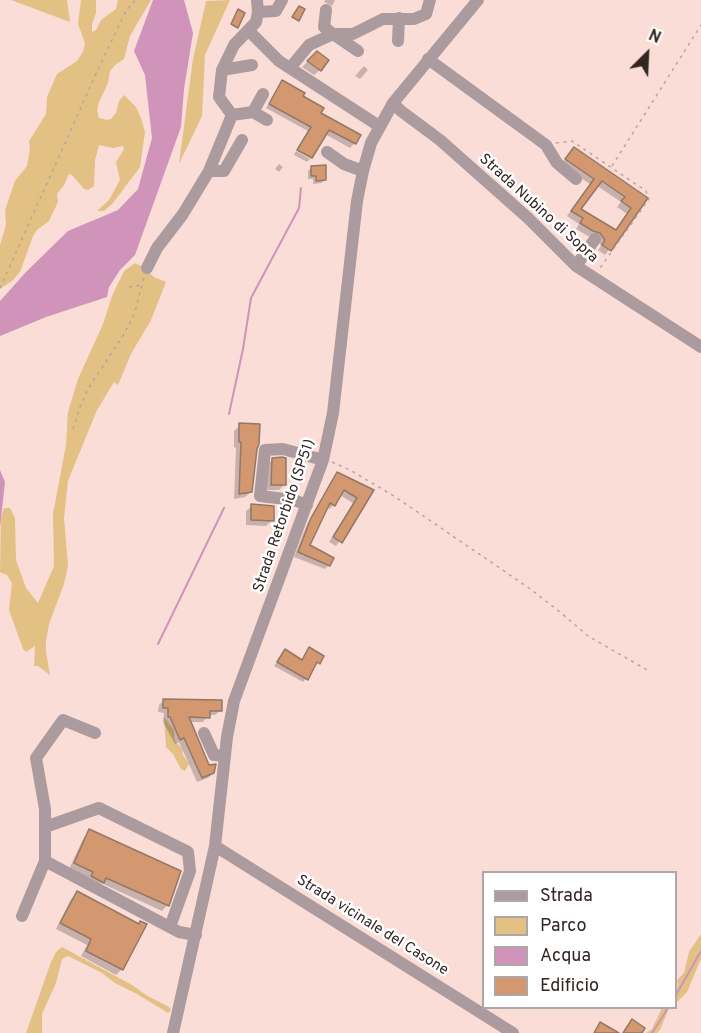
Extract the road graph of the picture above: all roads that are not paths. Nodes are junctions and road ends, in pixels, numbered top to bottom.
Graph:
1 (282, 0) edge
2 (430, 0) edge
3 (478, 0) edge
4 (257, 6) edge
5 (326, 10) dead end
6 (399, 18) junction
7 (248, 30) junction
8 (333, 34) junction
9 (398, 41) dead end
10 (358, 51) dead end
11 (428, 59) junction
12 (252, 65) dead end
13 (290, 68) junction
14 (222, 70) junction
15 (262, 94) dead end
16 (393, 102) junction
17 (253, 112) junction
18 (232, 115) junction
19 (267, 120) dead end
20 (379, 126) junction
21 (243, 140) dead end
22 (327, 152) dead end
23 (209, 171) junction
24 (363, 171) junction
25 (576, 179) dead end
26 (595, 239) dead end
27 (576, 266) junction
28 (147, 268) road end
29 (701, 347) edge
30 (323, 460) junction
31 (307, 505) junction
32 (95, 733) dead end
33 (204, 733) dead end
34 (225, 756) junction
35 (45, 827) junction
36 (215, 846) junction
37 (45, 861) junction
38 (22, 916) dead end
39 (170, 927) junction
40 (196, 935) junction
41 (173, 1033) edge
42 (513, 1033) edge

1 - 4 street
2 - 6 street
3 - 11 street, Strada Retorbido (SP51)
4 - 7 street
5 - 8 street
6 - 8 street
6 - 9 street
7 - 13 street
7 - 14 street
8 - 10 street
8 - 13 street
11 - 16 street, Strada Retorbido (SP51)
11 - 25 street
12 - 14 street
13 - 20 street
14 - 18 street
15 - 17 street
16 - 20 street, Strada Retorbido (SP51)
16 - 27 street, Strada Nubino di Sopra
17 - 18 street
17 - 19 street
18 - 23 street
20 - 24 street, Strada Retorbido (SP51)
21 - 23 street
22 - 24 street
23 - 28 street
24 - 30 street, Strada Retorbido (SP51)
26 - 27 street
27 - 29 street, Strada Nubino di Sopra
30 - 31 street, Strada Retorbido (SP51)
30 - 31 street
31 - 34 street, Strada Retorbido (SP51)
32 - 35 street
33 - 34 street
34 - 36 street, Strada Retorbido (SP51)
35 - 37 street
35 - 39 street
36 - 40 street, Strada Retorbido (SP51)
36 - 42 street, Strada vicinale del Casone
37 - 38 street
37 - 39 street
39 - 40 street
40 - 41 street, Strada Retorbido (SP51)

